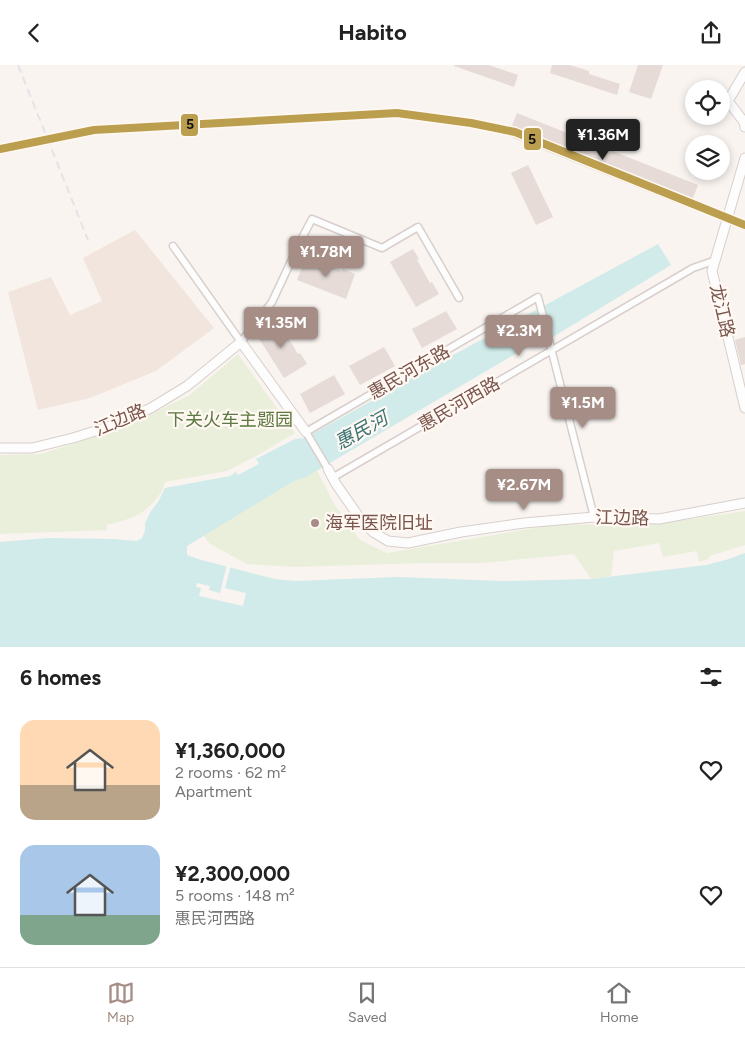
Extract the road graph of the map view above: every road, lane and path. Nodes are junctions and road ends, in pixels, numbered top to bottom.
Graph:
1 (745, 71) edge
2 (745, 127) edge
3 (745, 158) edge
4 (173, 246) dead end
5 (716, 259) junction
6 (460, 298) dead end
7 (242, 343) junction
8 (552, 348) junction
9 (745, 408) edge
10 (306, 432) junction
11 (0, 447) edge
12 (328, 469) joint
13 (332, 478) dead end
14 (745, 503) edge
15 (594, 517) junction

1 - 2 street
3 - 5 street, 龙江路
4 - 7 street
5 - 8 street, 惠民河西路
5 - 9 street, 龙江路
6 - 7 street
7 - 10 street, 江边路
7 - 11 street, 江边路
8 - 10 street, 惠民河东路
8 - 13 street, 惠民河西路
8 - 15 street
10 - 12 street, 江边路
12 - 15 street, 江边路
14 - 15 street, 江边路

